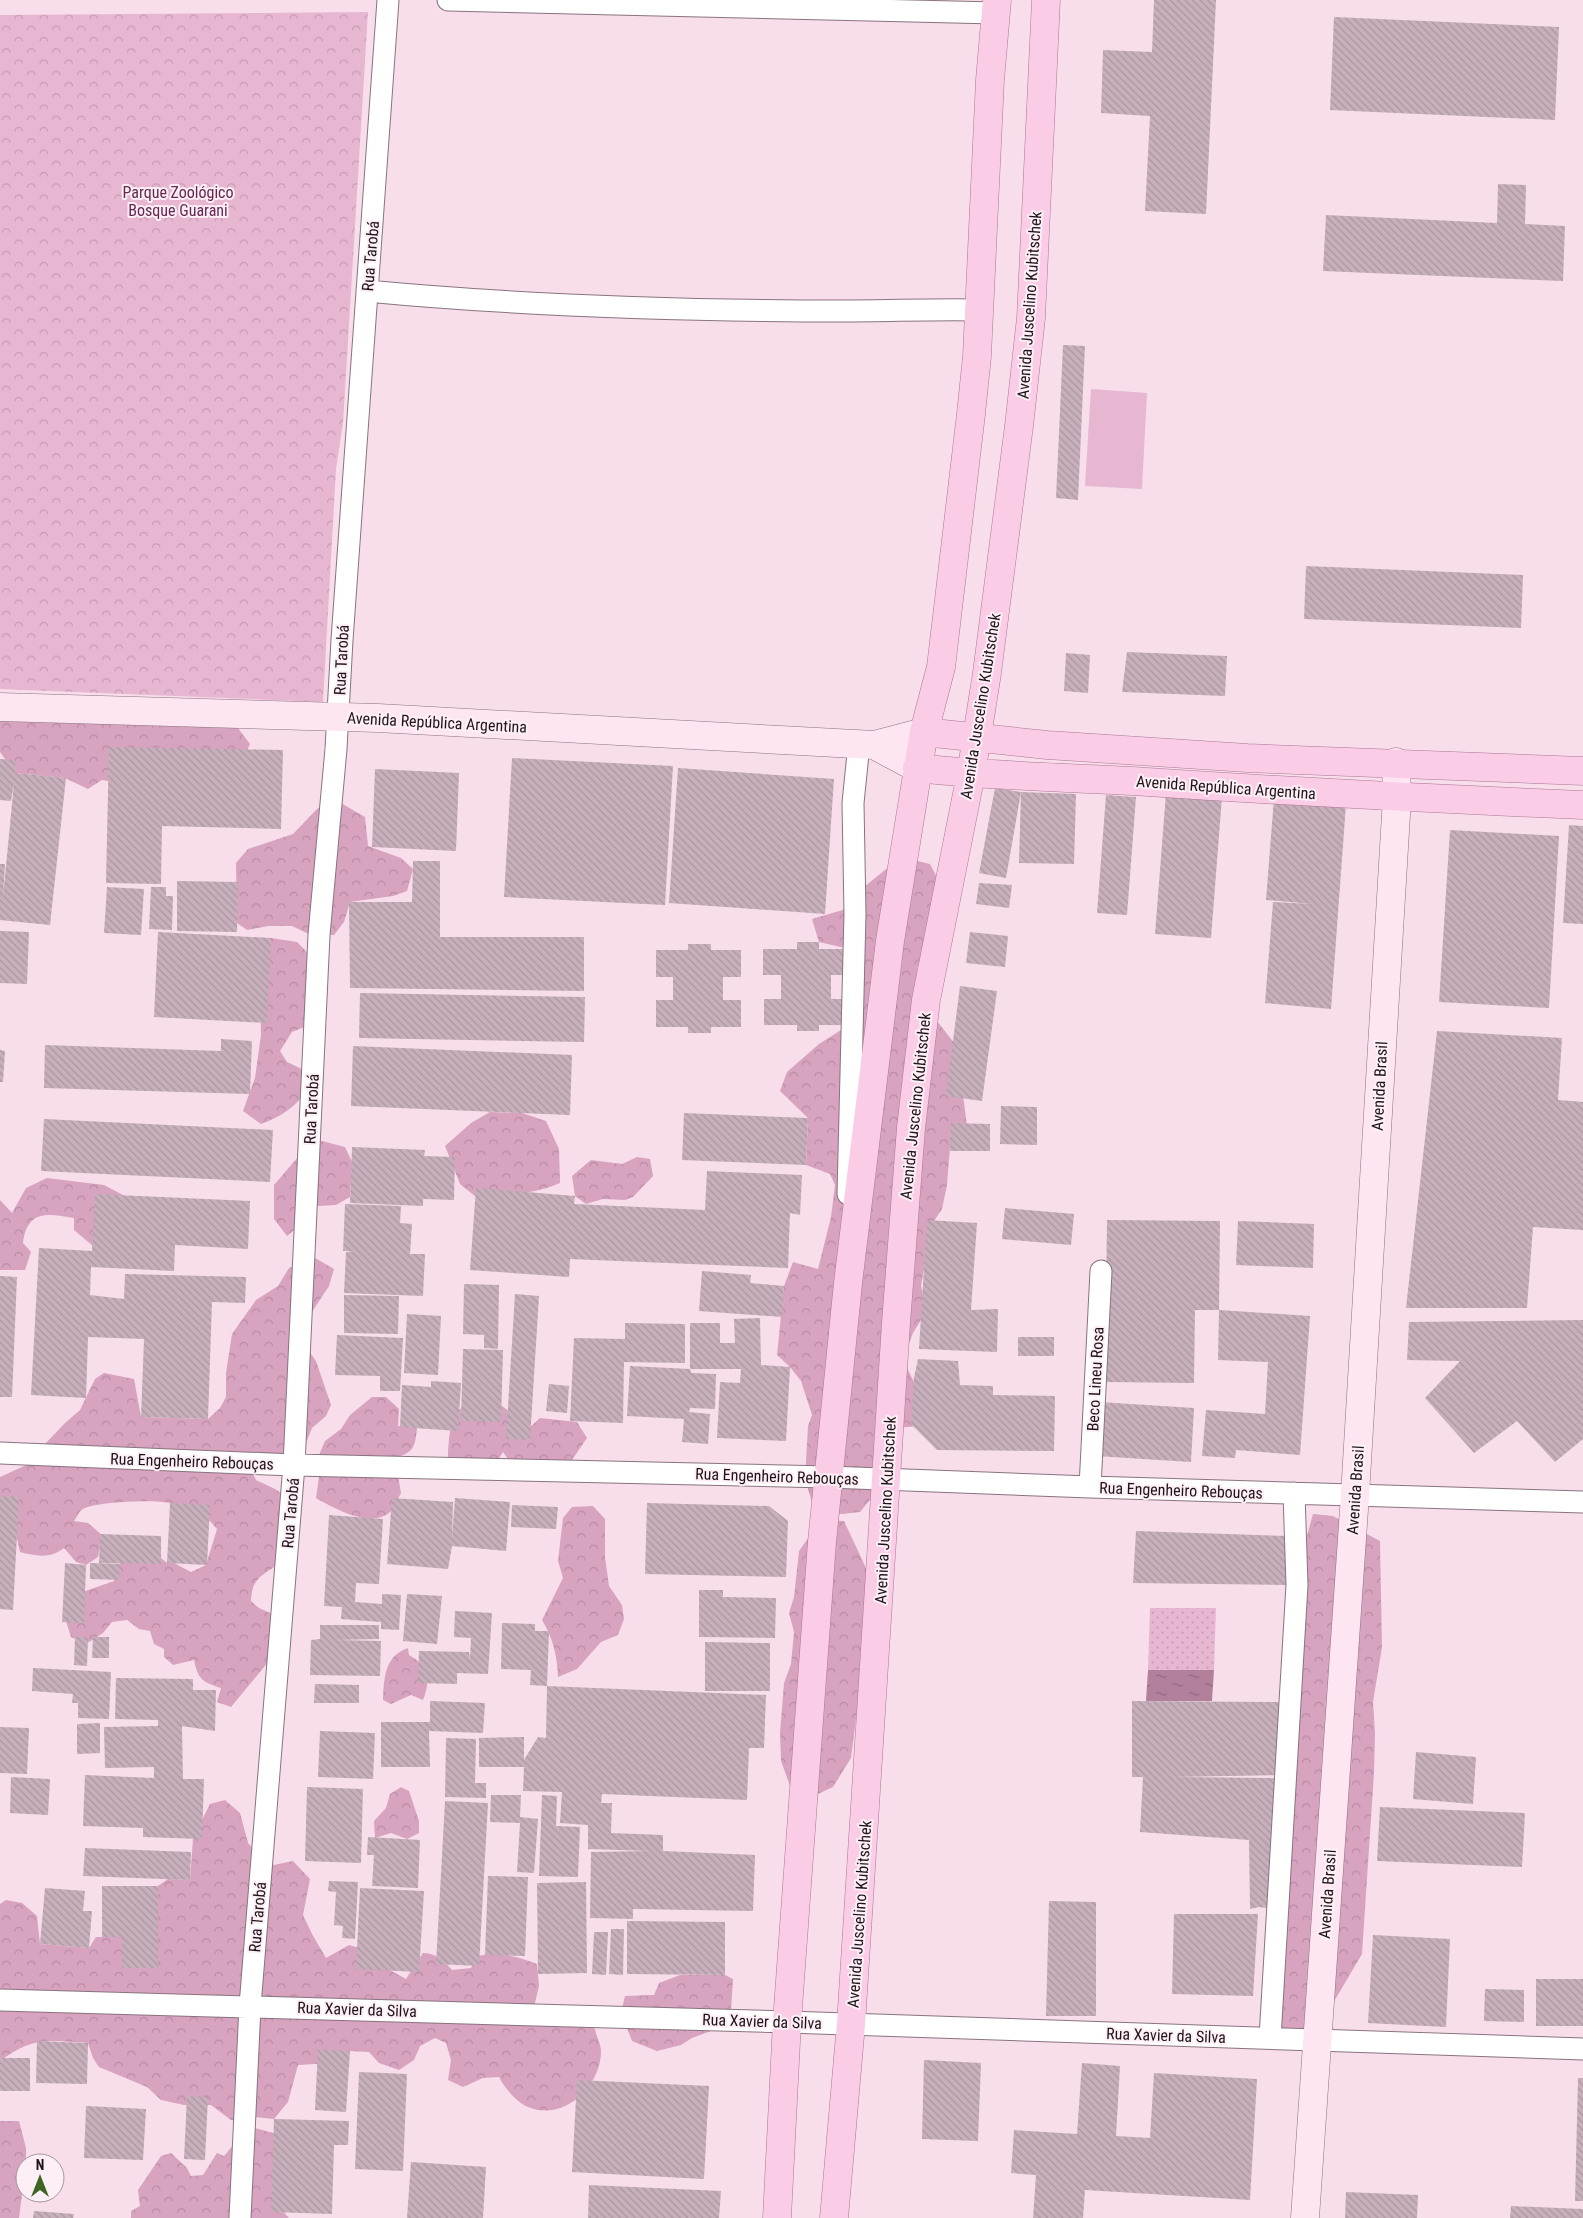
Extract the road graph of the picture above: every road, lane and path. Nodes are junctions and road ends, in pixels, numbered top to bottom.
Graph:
1 (388, 0) edge
2 (448, 0) edge
3 (1046, 0) edge
4 (996, 7) edge
5 (367, 291) junction
6 (978, 310) junction
7 (0, 707) edge
8 (338, 717) junction
9 (924, 732) junction
10 (976, 738) junction
11 (866, 745) junction
12 (1396, 762) junction
13 (917, 768) junction
14 (1583, 771) edge
15 (971, 774) junction
16 (1397, 798) junction
17 (1583, 805) edge
18 (1101, 1271) dead end
19 (848, 1284) junction
20 (0, 1453) edge
21 (294, 1465) junction
22 (829, 1476) junction
23 (887, 1480) junction
24 (1090, 1487) junction
25 (1294, 1493) junction
26 (1355, 1495) junction
27 (1583, 1502) edge
28 (0, 2000) edge
29 (250, 2006) junction
30 (787, 2022) junction
31 (851, 2024) junction
32 (1270, 2038) junction
33 (1317, 2040) junction
34 (1583, 2049) edge
35 (240, 2218) edge
36 (777, 2218) edge
37 (834, 2218) edge
38 (1305, 2218) edge

1 - 5 street, Rua Tarobá
2 - 4 street
3 - 10 main road, Avenida Juscelino Kubitschek
4 - 6 main road
5 - 6 street
5 - 8 street, Rua Tarobá
6 - 9 main road
7 - 8 street, Avenida República Argentina
8 - 11 street, Avenida República Argentina
8 - 21 street, Rua Tarobá
9 - 10 main road, Avenida República Argentina
9 - 11 street, Avenida República Argentina
9 - 13 main road
10 - 12 main road, Avenida República Argentina
10 - 15 main road, Avenida Juscelino Kubitschek
11 - 13 street, Avenida República Argentina
11 - 19 street
12 - 14 main road, Avenida República Argentina
12 - 16 street, Avenida Brasil
13 - 15 main road, Avenida República Argentina
13 - 19 main road
15 - 16 main road, Avenida República Argentina
15 - 23 main road, Avenida Juscelino Kubitschek
16 - 17 main road, Avenida República Argentina
16 - 26 street, Avenida Brasil
18 - 24 street, Beco Lineu Rosa
19 - 22 main road
20 - 21 street, Rua Engenheiro Rebouças
21 - 22 street, Rua Engenheiro Rebouças
21 - 29 street, Rua Tarobá
22 - 23 street, Rua Engenheiro Rebouças
22 - 30 main road
23 - 24 street, Rua Engenheiro Rebouças
23 - 31 main road, Avenida Juscelino Kubitschek
24 - 25 street, Rua Engenheiro Rebouças
25 - 26 street, Rua Engenheiro Rebouças
25 - 32 street
26 - 27 street, Rua Engenheiro Rebouças
26 - 33 street, Avenida Brasil
28 - 29 street, Rua Xavier da Silva
29 - 30 street, Rua Xavier da Silva
29 - 35 street, Rua Tarobá
30 - 31 street, Rua Xavier da Silva
30 - 36 main road
31 - 32 street, Rua Xavier da Silva
31 - 37 main road, Avenida Juscelino Kubitschek
32 - 33 street, Rua Xavier da Silva
33 - 34 street, Rua Xavier da Silva
33 - 38 street, Avenida Brasil

